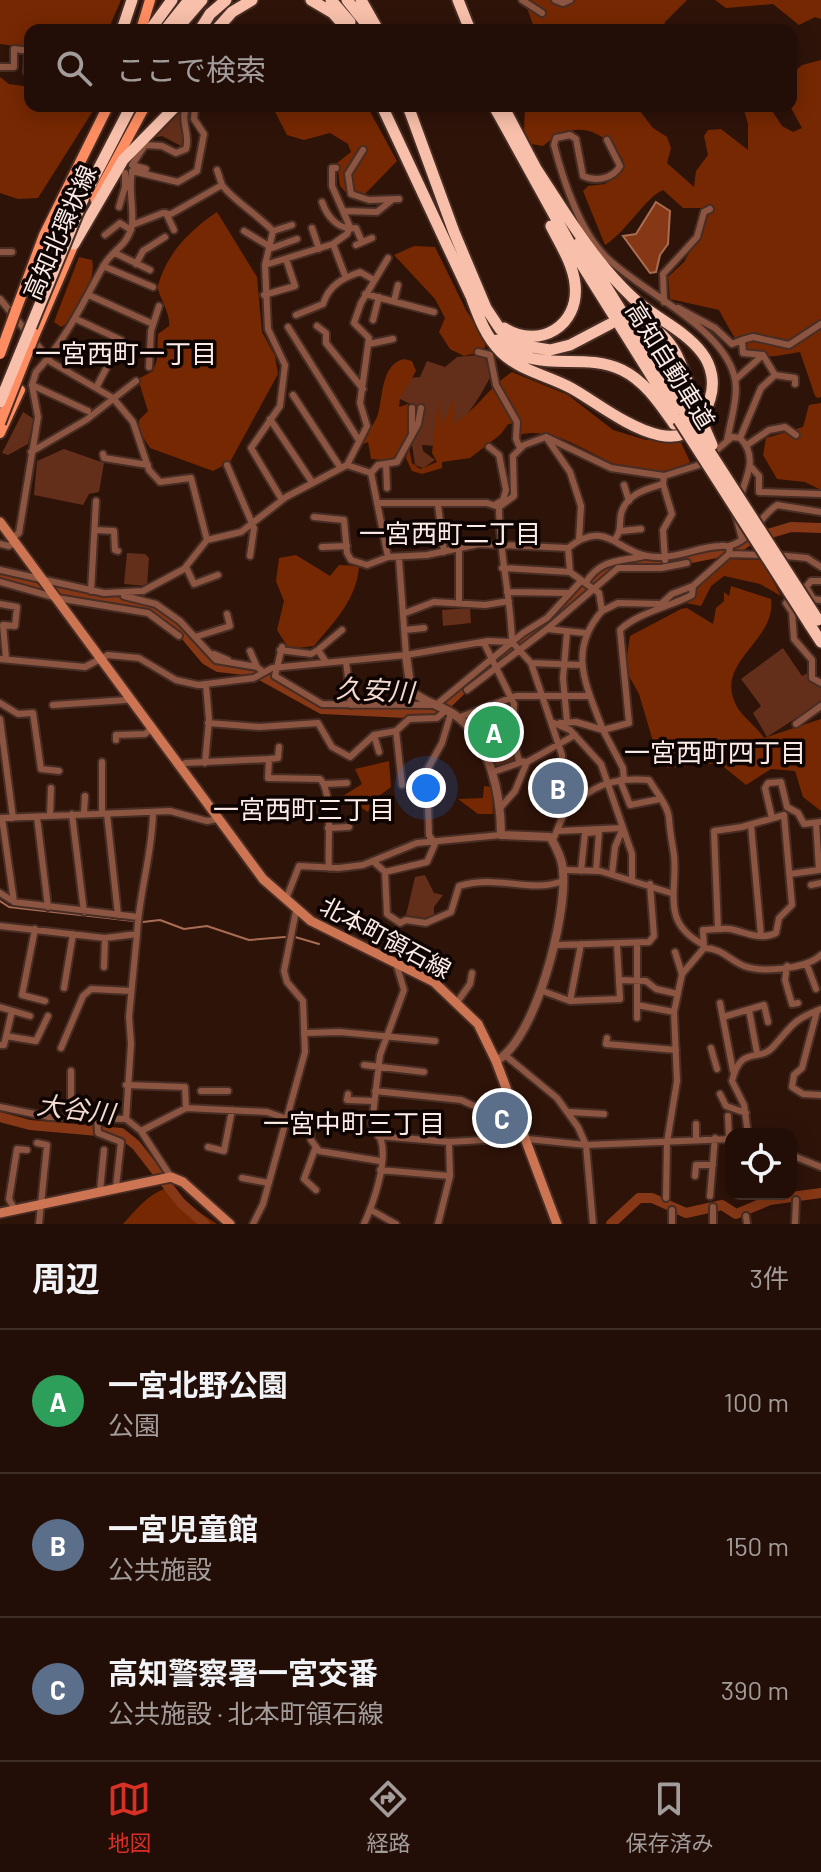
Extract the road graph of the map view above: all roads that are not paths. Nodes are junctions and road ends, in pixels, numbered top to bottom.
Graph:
1 (132, 0) edge
2 (150, 0) edge
3 (172, 0) edge
4 (189, 0) edge
5 (202, 0) edge
6 (226, 0) edge
7 (252, 0) edge
8 (347, 0) edge
9 (362, 0) edge
10 (455, 0) edge
11 (522, 0) edge
12 (555, 0) edge
13 (570, 0) edge
14 (320, 2) edge
15 (542, 13) dead end
16 (124, 24) edge
17 (143, 24) edge
18 (154, 24) edge
19 (170, 24) edge
20 (181, 24) edge
21 (204, 24) edge
22 (221, 24) edge
23 (342, 24) edge
24 (348, 24) edge
25 (366, 24) edge
26 (375, 24) edge
27 (462, 24) edge
28 (467, 24) edge
29 (24, 50) edge
30 (0, 67) edge
31 (105, 112) edge
32 (121, 112) edge
33 (128, 112) edge
34 (142, 112) edge
35 (170, 112) edge
36 (185, 112) edge
37 (195, 112) edge
38 (385, 112) edge
39 (410, 112) edge
40 (497, 112) edge
41 (506, 112) edge
42 (502, 123) junction
43 (607, 140) dead end
44 (363, 150) dead end
45 (336, 168) dead end
46 (146, 169) dead end
47 (217, 170) dead end
48 (537, 170) junction
49 (125, 173) dead end
50 (222, 185) junction
51 (127, 187) junction
52 (84, 197) junction
53 (322, 202) dead end
54 (119, 207) dead end
55 (710, 209) dead end
56 (344, 211) junction
57 (166, 213) junction
58 (292, 225) dead end
59 (131, 228) junction
60 (312, 228) dead end
61 (349, 229) junction
62 (174, 230) dead end
63 (244, 231) dead end
64 (273, 231) junction
65 (105, 235) dead end
66 (165, 237) dead end
67 (372, 238) dead end
68 (297, 239) dead end
69 (74, 244) junction
70 (333, 244) junction
71 (270, 248) junction
72 (319, 249) junction
73 (0, 252) edge
74 (12, 252) dead end
75 (115, 253) junction
76 (388, 258) dead end
77 (286, 259) junction
78 (136, 264) junction
79 (265, 265) junction
80 (103, 266) junction
81 (150, 270) dead end
82 (346, 278) junction
83 (374, 280) junction
84 (398, 285) dead end
85 (153, 287) dead end
86 (365, 294) junction
87 (264, 295) junction
88 (91, 296) junction
89 (379, 297) junction
90 (476, 297) junction
91 (394, 301) junction
92 (662, 302) junction
93 (8, 306) edge
94 (159, 306) dead end
95 (434, 312) dead end
96 (0, 315) edge
97 (296, 315) dead end
98 (76, 319) junction
99 (373, 320) dead end
100 (354, 323) junction
101 (153, 324) junction
102 (623, 324) junction
103 (821, 324) edge
104 (317, 326) dead end
105 (342, 326) dead end
106 (288, 327) dead end
107 (37, 337) junction
108 (393, 339) dead end
109 (0, 340) edge
110 (742, 340) junction
111 (369, 344) junction
112 (478, 352) dead end
113 (0, 354) edge
114 (763, 355) junction
115 (47, 358) junction
116 (149, 367) dead end
117 (775, 375) junction
118 (736, 379) junction
119 (136, 381) dead end
120 (795, 384) dead end
121 (32, 385) junction
122 (96, 388) junction
123 (363, 389) junction
124 (293, 395) dead end
125 (113, 398) junction
126 (0, 402) edge
127 (412, 408) dead end
128 (421, 408) dead end
129 (88, 411) dead end
130 (684, 417) junction
131 (270, 419) junction
132 (0, 423) edge
133 (412, 432) junction
134 (0, 433) edge
135 (796, 435) dead end
136 (546, 437) junction
137 (740, 438) junction
138 (358, 439) junction
139 (727, 441) junction
140 (747, 445) junction
141 (489, 447) dead end
142 (520, 448) junction
143 (31, 452) junction
144 (103, 454) dead end
145 (386, 464) junction
146 (148, 465) junction
147 (227, 465) dead end
148 (343, 466) junction
149 (751, 467) junction
150 (371, 473) junction
151 (664, 480) junction
152 (312, 482) junction
153 (624, 485) dead end
154 (387, 488) dead end
155 (820, 494) edge
156 (282, 500) junction
157 (96, 501) dead end
158 (629, 501) junction
159 (379, 503) junction
160 (438, 505) junction
161 (497, 506) junction
162 (821, 512) edge
163 (314, 517) dead end
164 (0, 522) edge
165 (252, 526) junction
166 (641, 529) dead end
167 (95, 530) junction
168 (621, 531) junction
169 (239, 533) junction
170 (615, 539) junction
171 (742, 539) junction
172 (14, 540) junction
173 (207, 540) junction
174 (579, 540) junction
175 (0, 544) edge
176 (239, 544) dead end
177 (500, 545) junction
178 (347, 546) junction
179 (322, 547) dead end
180 (459, 548) junction
181 (568, 548) junction
182 (729, 550) junction
183 (118, 551) dead end
184 (444, 552) junction
185 (250, 556) dead end
186 (645, 556) junction
187 (388, 557) junction
188 (665, 557) junction
189 (399, 559) junction
190 (687, 563) dead end
191 (186, 567) junction
192 (666, 567) junction
193 (821, 567) edge
194 (502, 568) junction
195 (0, 570) edge
196 (570, 572) junction
197 (218, 575) dead end
198 (21, 577) junction
199 (821, 581) edge
200 (45, 583) junction
201 (588, 584) junction
202 (0, 585) edge
203 (693, 586) junction
204 (806, 587) junction
205 (14, 588) junction
206 (91, 591) junction
207 (507, 592) junction
208 (570, 593) junction
209 (119, 595) junction
210 (57, 598) junction
211 (821, 600) edge
212 (509, 601) junction
213 (459, 603) junction
214 (0, 604) edge
215 (602, 611) junction
216 (227, 614) dead end
217 (403, 618) junction
218 (816, 624) edge
219 (424, 628) dead end
220 (547, 629) junction
221 (342, 630) dead end
222 (405, 630) junction
223 (567, 632) junction
224 (585, 633) junction
225 (179, 636) dead end
226 (195, 637) junction
227 (512, 642) junction
228 (821, 642) edge
229 (484, 643) junction
230 (520, 647) junction
231 (318, 650) junction
232 (250, 651) dead end
233 (214, 654) dead end
234 (406, 655) junction
235 (3, 659) edge
236 (102, 659) junction
237 (489, 659) junction
238 (346, 661) junction
239 (326, 662) junction
240 (531, 663) junction
241 (228, 664) junction
242 (565, 664) junction
243 (581, 665) junction
244 (493, 667) junction
245 (276, 668) junction
246 (260, 669) junction
247 (821, 683) edge
248 (206, 685) junction
249 (467, 690) dead end
250 (542, 695) junction
251 (564, 695) junction
252 (590, 696) junction
253 (130, 697) junction
254 (512, 698) junction
255 (0, 703) edge
256 (53, 705) dead end
257 (351, 705) junction
258 (436, 705) junction
259 (821, 706) edge
260 (452, 714) junction
261 (817, 714) edge
262 (0, 719) edge
263 (208, 723) junction
264 (560, 723) junction
265 (796, 724) dead end
266 (152, 728) junction
267 (603, 730) junction
268 (396, 731) junction
269 (374, 735) junction
270 (575, 735) junction
271 (116, 740) dead end
272 (559, 743) junction
273 (279, 747) dead end
274 (379, 752) dead end
275 (269, 759) junction
276 (102, 762) dead end
277 (525, 762) junction
278 (205, 763) junction
279 (180, 766) junction
280 (59, 771) dead end
281 (493, 772) junction
282 (622, 780) junction
283 (606, 782) junction
284 (347, 783) dead end
285 (325, 784) junction
286 (402, 785) dead end
287 (51, 788) dead end
288 (85, 796) dead end
289 (660, 799) junction
290 (501, 807) junction
291 (84, 813) junction
292 (564, 813) junction
293 (72, 814) junction
294 (105, 814) junction
295 (153, 814) junction
296 (50, 816) junction
297 (37, 817) junction
298 (1, 818) edge
299 (13, 818) junction
300 (772, 818) junction
301 (218, 819) junction
302 (818, 823) edge
303 (751, 825) junction
304 (349, 827) dead end
305 (328, 828) junction
306 (558, 831) junction
307 (618, 831) junction
308 (599, 832) junction
309 (501, 835) junction
310 (434, 840) junction
311 (553, 840) junction
312 (373, 861) junction
313 (329, 868) junction
314 (564, 870) junction
315 (581, 871) junction
316 (596, 871) junction
317 (385, 872) junction
318 (612, 874) junction
319 (790, 874) junction
320 (632, 879) junction
321 (563, 881) junction
322 (821, 883) edge
323 (650, 884) junction
324 (811, 885) dead end
325 (0, 893) edge
326 (671, 893) junction
327 (11, 900) junction
328 (285, 901) junction
329 (48, 907) junction
330 (296, 911) junction
331 (84, 912) junction
332 (118, 915) junction
333 (137, 919) junction
334 (0, 926) edge
335 (35, 929) junction
336 (718, 929) junction
337 (73, 934) junction
338 (137, 934) junction
339 (761, 936) junction
340 (105, 938) junction
341 (637, 943) junction
342 (581, 944) junction
343 (557, 945) junction
344 (617, 945) junction
345 (703, 946) junction
346 (675, 952) dead end
347 (821, 955) edge
348 (396, 963) junction
349 (807, 965) junction
350 (787, 966) junction
351 (104, 967) dead end
352 (472, 973) dead end
353 (682, 974) junction
354 (619, 980) junction
355 (636, 981) junction
356 (64, 988) dead end
357 (816, 989) dead end
358 (540, 990) junction
359 (131, 991) junction
360 (678, 994) junction
361 (45, 1001) dead end
362 (458, 1001) junction
363 (570, 1001) junction
364 (720, 1003) dead end
365 (798, 1003) dead end
366 (637, 1005) junction
367 (0, 1007) edge
368 (749, 1007) junction
369 (819, 1010) edge
370 (12, 1011) junction
371 (674, 1012) junction
372 (30, 1016) dead end
373 (48, 1016) dead end
374 (723, 1017) junction
375 (637, 1018) dead end
376 (768, 1022) dead end
377 (304, 1033) junction
378 (6, 1036) junction
379 (387, 1036) junction
380 (607, 1038) dead end
381 (435, 1041) dead end
382 (0, 1045) edge
383 (61, 1048) dead end
384 (676, 1050) junction
385 (729, 1051) junction
386 (757, 1053) junction
387 (506, 1056) junction
388 (496, 1061) junction
389 (364, 1065) dead end
390 (379, 1065) junction
391 (717, 1069) dead end
392 (71, 1071) dead end
393 (424, 1072) dead end
394 (733, 1074) junction
395 (126, 1085) junction
396 (201, 1091) dead end
397 (375, 1091) junction
398 (348, 1094) dead end
399 (720, 1094) dead end
400 (821, 1095) edge
401 (374, 1101) junction
402 (0, 1107) edge
403 (186, 1108) junction
404 (224, 1110) junction
405 (232, 1110) junction
406 (569, 1112) junction
407 (746, 1113) junction
408 (516, 1114) junction
409 (604, 1114) dead end
410 (728, 1116) dead end
411 (71, 1118) junction
412 (97, 1118) junction
413 (286, 1118) junction
414 (126, 1119) junction
415 (696, 1124) dead end
416 (729, 1128) edge
417 (747, 1128) edge
418 (141, 1131) junction
419 (378, 1136) junction
420 (696, 1138) junction
421 (715, 1138) junction
422 (725, 1139) edge
423 (526, 1140) junction
424 (449, 1142) junction
425 (667, 1142) junction
426 (37, 1143) dead end
427 (586, 1145) junction
428 (208, 1147) dead end
429 (315, 1149) junction
430 (27, 1150) dead end
431 (104, 1150) dead end
432 (797, 1157) edge
433 (380, 1161) junction
434 (713, 1165) junction
435 (821, 1167) edge
436 (380, 1170) junction
437 (450, 1176) junction
438 (695, 1176) dead end
439 (171, 1177) junction
440 (242, 1178) dead end
441 (269, 1183) junction
442 (116, 1187) junction
443 (316, 1190) dead end
444 (100, 1191) junction
445 (710, 1196) dead end
446 (666, 1198) dead end
447 (796, 1200) dead end
448 (38, 1205) junction
449 (713, 1207) dead end
450 (15, 1210) junction
451 (371, 1210) junction
452 (672, 1210) dead end
453 (0, 1213) edge
454 (746, 1216) dead end
455 (39, 1224) edge
456 (230, 1224) edge
457 (253, 1224) edge
458 (364, 1224) edge
459 (396, 1224) edge
460 (438, 1224) edge
461 (557, 1224) edge
462 (593, 1224) edge
463 (672, 1224) edge
464 (713, 1224) edge
465 (747, 1224) edge
466 (795, 1224) edge

1 - 16 highway
2 - 17 main road
3 - 18 highway
4 - 19 highway
5 - 20 highway
6 - 21 highway
7 - 22 highway
8 - 25 highway
9 - 26 highway
10 - 27 highway
10 - 28 highway
11 - 15 street
12 - 13 street
14 - 23 highway
14 - 24 highway
29 - 30 street
31 - 93 main road, 高知北環状線
32 - 52 highway
33 - 52 highway
34 - 69 main road, 高知北環状線
35 - 69 highway
36 - 46 street
37 - 51 street
38 - 90 highway
39 - 90 highway
40 - 42 highway, 高知自動車道
41 - 48 highway, 高知自動車道
42 - 90 highway
42 - 102 highway, 高知自動車道
43 - 92 street
44 - 56 street
45 - 56 street
47 - 50 street
48 - 90 highway
48 - 102 highway, 高知自動車道
49 - 51 street
50 - 57 street
50 - 64 street
51 - 54 street
51 - 59 street
52 - 126 highway, bridge
53 - 61 street
55 - 92 street
56 - 61 street
57 - 59 street
57 - 62 street
58 - 64 street
59 - 65 street
59 - 75 street
60 - 72 street
61 - 67 street
61 - 70 street
63 - 71 street
64 - 71 street
66 - 78 street
68 - 71 street
69 - 107 main road, 高知北環状線
70 - 72 street
70 - 82 street
71 - 79 street
72 - 77 street
73 - 74 street
75 - 78 street
75 - 80 street
76 - 83 street
77 - 79 street
77 - 87 street
78 - 81 street
79 - 87 street
80 - 85 street
80 - 88 street
82 - 83 street
82 - 97 street
83 - 86 street
84 - 91 street
86 - 89 street
86 - 100 street
87 - 131 street
88 - 98 street
88 - 101 street
89 - 91 street
89 - 99 street
90 - 102 highway
90 - 130 highway
91 - 95 street
92 - 110 street
92 - 118 street
93 - 96 street
93 - 109 main road, bridge
93 - 113 main road, 高知北環状線, bridge
93 - 115 street
94 - 101 street
98 - 115 street
98 - 122 street
100 - 105 street
100 - 111 street
101 - 116 street
102 - 130 highway, 高知自動車道
102 - 130 highway
103 - 110 street
104 - 123 street
106 - 138 street
107 - 132 main road, 高知北環状線, bridge
107 - 134 main road
108 - 111 street
110 - 114 street
111 - 123 street
112 - 142 street
114 - 117 street
114 - 118 street
115 - 121 street
115 - 122 street
117 - 120 street
117 - 137 street
118 - 139 street
119 - 125 street
121 - 129 street
121 - 143 street
122 - 125 street
123 - 138 street
124 - 148 street
125 - 143 street
125 - 146 street
127 - 133 street
128 - 133 street
130 - 218 highway, 高知自動車道, bridge
130 - 218 highway, 高知自動車道, bridge
131 - 152 street
131 - 156 street
133 - 145 street
135 - 140 street
136 - 142 street
136 - 151 street
136 - 174 street
137 - 139 street
137 - 140 street
138 - 148 street
139 - 151 street
140 - 149 street
141 - 161 street
142 - 161 street
143 - 172 street
144 - 146 street
145 - 150 street
145 - 154 street
146 - 173 street
147 - 165 street
148 - 150 street
148 - 152 street
149 - 155 street
149 - 171 street
150 - 159 street
151 - 158 street
151 - 188 street
152 - 156 street
153 - 158 street
156 - 165 street
157 - 167 street
158 - 168 street
159 - 160 street
159 - 187 street
160 - 161 street
160 - 184 street
161 - 177 street
162 - 171 street
163 - 178 street
164 - 172 main road, 北本町領石線
165 - 169 street
165 - 185 street
166 - 168 street
167 - 183 street
167 - 206 street
168 - 170 street
169 - 173 street
169 - 176 street
170 - 174 street
170 - 186 street
171 - 182 street
172 - 175 street
172 - 200 main road, 北本町領石線
173 - 191 street
174 - 181 street
177 - 180 street
177 - 181 street
177 - 194 street
178 - 179 street
178 - 187 street
180 - 184 street
180 - 213 street
181 - 196 street
182 - 188 street
182 - 193 street
182 - 203 street
184 - 189 street
186 - 188 street
186 - 201 street
187 - 189 street
188 - 192 street
189 - 217 street
190 - 192 street
191 - 197 street
191 - 209 street
192 - 201 street
194 - 196 street
194 - 207 street
195 - 198 street
196 - 201 street
198 - 200 street
198 - 205 street
199 - 204 street
200 - 206 street
200 - 210 main road, 北本町領石線
201 - 208 street
201 - 215 street
201 - 220 street
202 - 205 street
203 - 215 street
203 - 267 street
204 - 211 street
204 - 247 street
205 - 210 street
206 - 209 street
207 - 208 street
207 - 212 street
208 - 227 street
209 - 226 street
210 - 225 street
210 - 236 main road, 北本町領石線
212 - 213 street
212 - 227 street
213 - 217 street
214 - 235 street
215 - 224 street
216 - 226 street
217 - 222 street
218 - 228 highway, 高知自動車道
219 - 222 street
220 - 223 street
220 - 230 street
221 - 231 street
222 - 234 street
223 - 224 street
223 - 242 street
224 - 243 street
226 - 241 street
227 - 229 street
227 - 230 street
227 - 237 street
229 - 234 street
229 - 237 street
230 - 240 street
230 - 244 street
231 - 239 street
231 - 245 street
232 - 246 street
233 - 241 street
234 - 238 street
234 - 258 street
235 - 236 street
236 - 248 street
236 - 253 main road, 北本町領石線
237 - 244 street
237 - 258 street
238 - 239 street
238 - 257 street
239 - 245 street
240 - 242 street
240 - 250 street
241 - 246 street
242 - 243 street
242 - 251 street
243 - 252 street
244 - 249 street
244 - 254 street
245 - 246 street
245 - 257 street
246 - 248 street
248 - 263 street
250 - 251 street
250 - 254 street
250 - 264 street
251 - 252 street
251 - 264 street
252 - 267 street
253 - 256 street
253 - 266 main road, 北本町領石線
254 - 260 street
254 - 277 street
255 - 280 street
257 - 258 street
258 - 260 street
259 - 261 street
260 - 268 street
260 - 281 street
260 - 310 street
261 - 265 street
262 - 299 street
263 - 269 street
263 - 278 street
264 - 267 street
264 - 270 street
264 - 272 street
266 - 271 street
266 - 279 main road, 北本町領石線
267 - 282 street
268 - 269 street
268 - 286 street
269 - 274 street
270 - 272 street
270 - 283 street
272 - 277 street
272 - 292 street
273 - 275 street
275 - 278 street
275 - 285 street
276 - 294 street
277 - 281 street
277 - 290 street
278 - 279 street
279 - 301 main road, 北本町領石線
281 - 290 street
282 - 283 street
282 - 289 street
282 - 289 street
283 - 292 street
283 - 307 street
284 - 285 street
285 - 305 street
287 - 296 street
288 - 291 street
289 - 326 street
290 - 309 street
291 - 293 street
291 - 294 street
292 - 306 street
293 - 296 street
293 - 331 street
294 - 295 street
294 - 332 street
295 - 301 street
295 - 333 street
296 - 297 street
297 - 299 street
297 - 329 street
298 - 299 street
298 - 327 street
300 - 302 street
300 - 303 street
300 - 319 street
301 - 328 main road, 北本町領石線
302 - 319 street
303 - 336 street
303 - 339 street
304 - 305 street
305 - 313 street
306 - 307 street
306 - 311 street
307 - 308 street
307 - 318 street
307 - 320 street
308 - 315 street
308 - 316 street
309 - 310 street
309 - 311 street
310 - 312 street
310 - 317 street
311 - 314 street
312 - 313 street
312 - 317 street
313 - 328 street
314 - 315 street
314 - 321 street
315 - 316 street
316 - 318 street
317 - 321 street
318 - 320 street
319 - 339 street
320 - 323 street
321 - 343 street
322 - 324 street
323 - 326 street
323 - 341 street
325 - 327 street
326 - 345 street
327 - 329 street
328 - 330 main road, 北本町領石線
329 - 331 street
330 - 348 main road, 北本町領石線
330 - 377 street
331 - 332 street
332 - 333 street
333 - 338 street
334 - 335 street
335 - 337 street
335 - 361 street
336 - 339 street
336 - 345 street
337 - 340 street
337 - 356 street
338 - 340 street
338 - 359 street
340 - 351 street
341 - 344 street
341 - 355 street
342 - 343 street
342 - 344 street
342 - 363 street
343 - 358 street
344 - 354 street
345 - 350 street
345 - 353 street
346 - 353 street
347 - 349 street
348 - 362 main road, 北本町領石線
348 - 379 street
349 - 350 street
349 - 357 street
350 - 365 street
352 - 362 street
353 - 360 street
354 - 355 street
354 - 363 street
355 - 360 street
355 - 366 street
358 - 363 street
358 - 387 street
359 - 383 street
359 - 395 street
360 - 371 street
362 - 388 main road, 北本町領石線
364 - 374 street
366 - 371 street
366 - 375 street
367 - 370 street
368 - 374 street
368 - 376 street
368 - 386 street
369 - 386 street
369 - 400 street
370 - 372 street
370 - 378 street
371 - 384 street
373 - 378 street
374 - 385 street
377 - 379 street
377 - 413 street
378 - 382 street
379 - 381 street
379 - 390 street
380 - 384 street
384 - 425 street
385 - 391 street
385 - 394 street
386 - 394 street
387 - 388 street
387 - 406 street
388 - 408 main road, 北本町領石線
389 - 390 street
390 - 393 street
390 - 397 street
392 - 411 street
394 - 407 street
395 - 403 street
395 - 414 street
396 - 404 street
397 - 401 street
397 - 408 street
398 - 401 street
399 - 407 street
401 - 419 street
402 - 411 street
403 - 404 street
403 - 418 street
404 - 405 street
405 - 413 street
405 - 428 street
406 - 409 street
406 - 427 street
407 - 417 street
408 - 423 main road, 北本町領石線
410 - 416 street
411 - 412 street
412 - 414 street
412 - 442 street
413 - 429 street
413 - 441 street
414 - 418 street
415 - 420 street
418 - 439 street
419 - 424 street
419 - 433 street
420 - 421 street
420 - 425 street
421 - 422 street
421 - 434 street
423 - 424 street
423 - 427 street
423 - 461 main road, 北本町領石線
424 - 437 street
425 - 427 street
425 - 446 street
426 - 448 street
427 - 462 street
429 - 433 street
429 - 443 street
430 - 450 street
431 - 444 street
432 - 435 street
433 - 436 street
434 - 438 street
434 - 445 street
436 - 437 street
436 - 451 street
437 - 460 street
439 - 442 main road
439 - 456 main road
440 - 441 street
441 - 457 street
442 - 444 main road
444 - 448 main road
447 - 466 street
448 - 450 main road
448 - 455 street
449 - 464 street
450 - 453 main road
451 - 458 street
451 - 459 street
452 - 463 street
454 - 465 street

